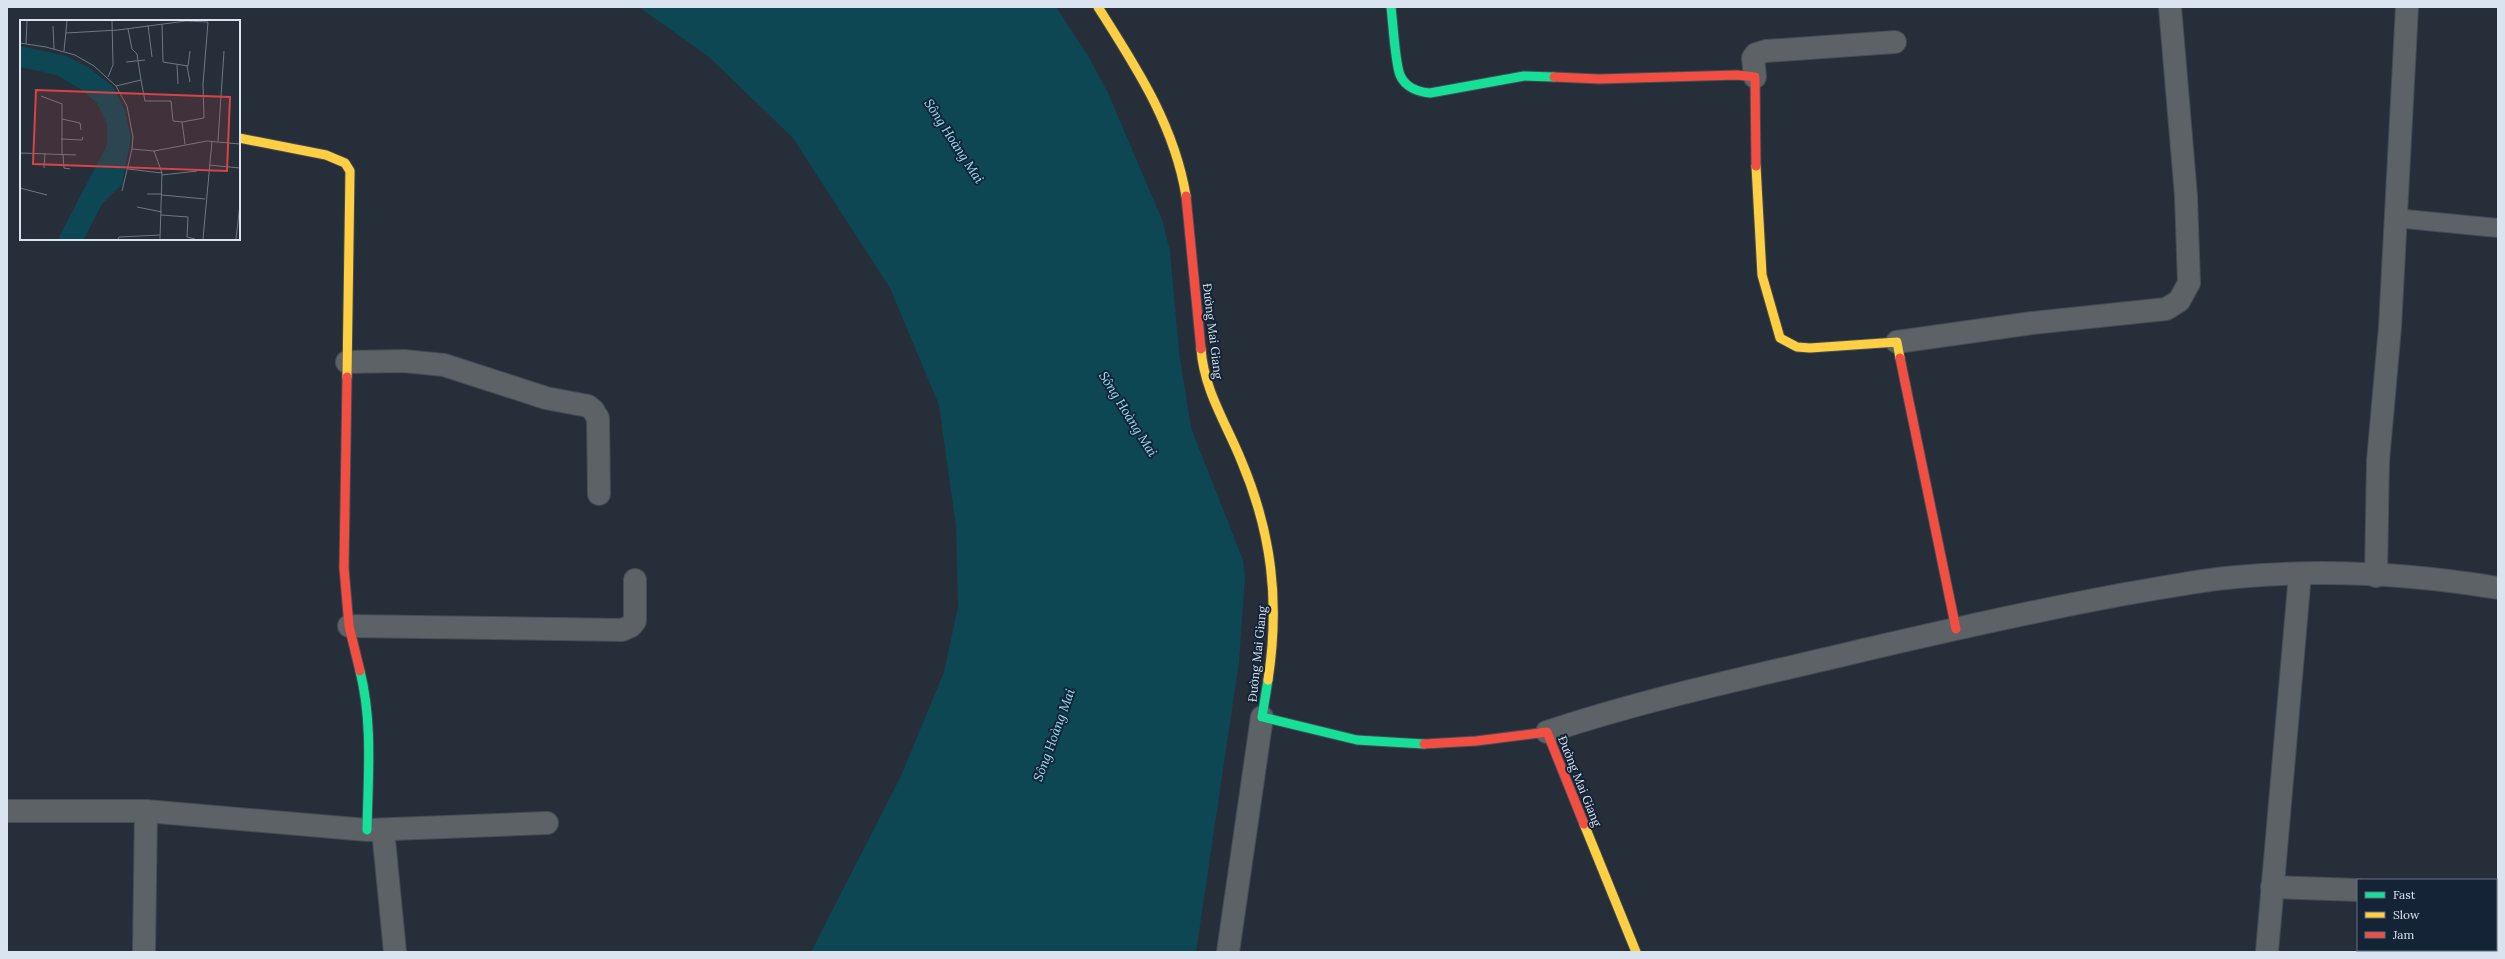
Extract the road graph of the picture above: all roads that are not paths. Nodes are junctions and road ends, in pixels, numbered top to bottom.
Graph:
1 (1098, 7) edge
2 (1391, 7) edge
3 (2170, 7) edge
4 (2407, 7) edge
5 (1895, 42) dead end
6 (1755, 77) junction
7 (240, 138) edge
8 (2396, 218) junction
9 (2498, 228) edge
10 (1897, 342) junction
11 (347, 362) junction
12 (599, 494) dead end
13 (2300, 574) junction
14 (2376, 576) junction
15 (635, 580) dead end
16 (2498, 588) edge
17 (349, 626) junction
18 (1956, 629) junction
19 (1262, 717) junction
20 (1547, 732) junction
21 (7, 811) edge
22 (146, 811) junction
23 (547, 823) dead end
24 (375, 830) junction
25 (2272, 887) junction
26 (2357, 890) edge
27 (144, 952) edge
28 (395, 952) edge
29 (1228, 952) edge
30 (1636, 952) edge
31 (2268, 952) edge

1 - 19 street, Đường Mai Giang
2 - 6 street
3 - 10 street
4 - 8 street
5 - 6 street
6 - 10 street
7 - 11 street
8 - 9 lane
8 - 14 street
10 - 18 street
11 - 12 street
11 - 17 street
13 - 14 street
13 - 18 street
13 - 25 street
14 - 16 street
15 - 17 street
17 - 24 street
18 - 20 street
19 - 20 street, Đường Mai Giang
19 - 29 street
20 - 30 street, Đường Mai Giang
21 - 22 street
22 - 24 street
22 - 27 street
23 - 24 street
24 - 28 street
25 - 26 street
25 - 31 street

